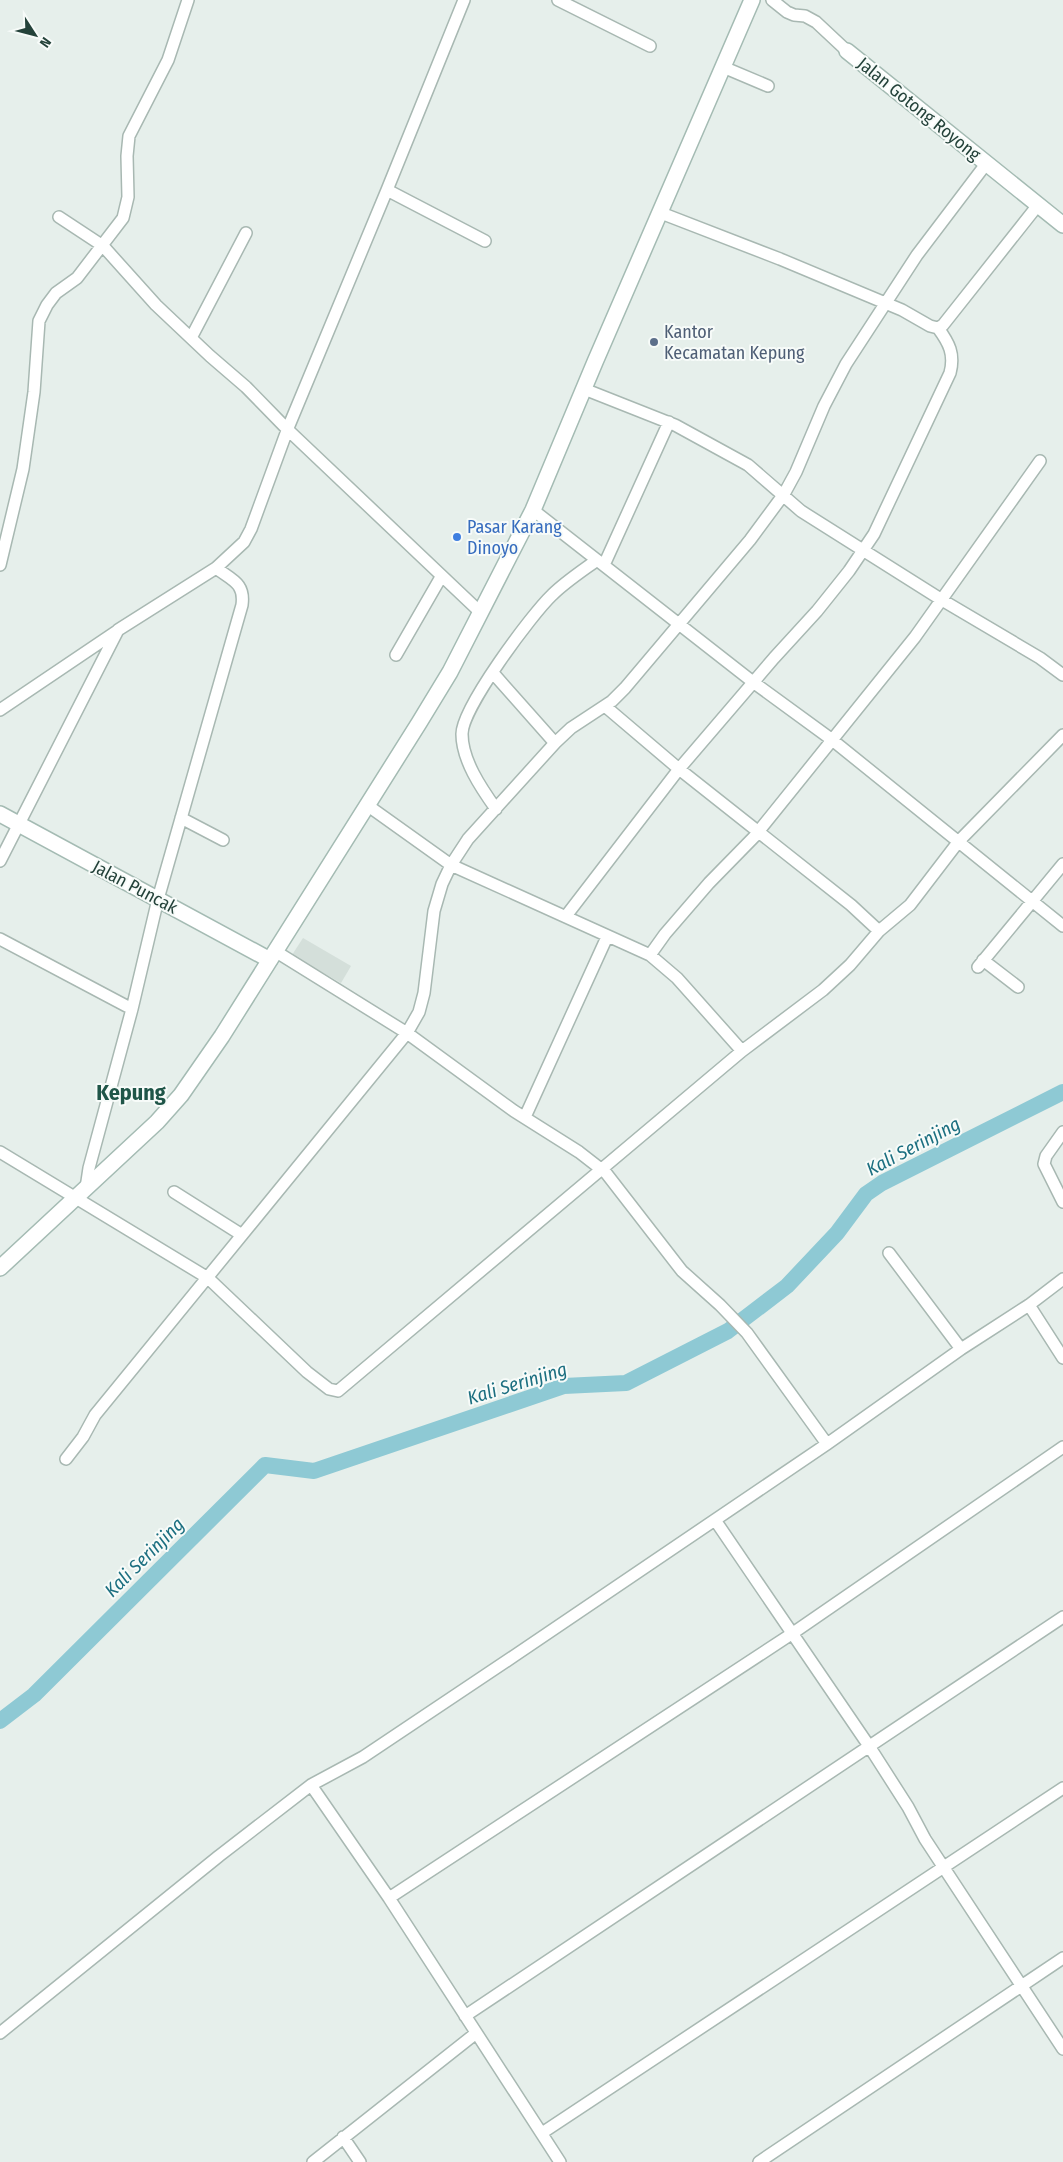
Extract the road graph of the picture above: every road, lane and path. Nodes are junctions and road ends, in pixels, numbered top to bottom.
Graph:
1 (188, 0) edge
2 (464, 0) edge
3 (558, 0) edge
4 (752, 0) edge
5 (772, 0) edge
6 (650, 46) dead end
7 (842, 47) joint
8 (723, 67) junction
9 (768, 86) dead end
10 (986, 164) junction
11 (388, 190) junction
12 (1038, 205) junction
13 (661, 213) junction
14 (59, 217) dead end
15 (1063, 225) edge
16 (246, 233) dead end
17 (485, 241) dead end
18 (103, 246) junction
19 (884, 303) junction
20 (938, 328) junction
21 (191, 338) junction
22 (584, 389) junction
23 (669, 422) junction
24 (287, 429) junction
25 (1040, 462) dead end
26 (784, 494) junction
27 (533, 510) junction
28 (3, 544) edge
29 (863, 550) junction
30 (600, 563) junction
31 (0, 565) edge
32 (216, 568) junction
33 (441, 577) junction
34 (942, 600) junction
35 (480, 612) junction
36 (680, 625) junction
37 (118, 630) junction
38 (396, 655) dead end
39 (494, 673) junction
40 (1063, 675) edge
41 (753, 682) junction
42 (606, 706) junction
43 (0, 710) edge
44 (1063, 735) edge
45 (831, 739) junction
46 (555, 743) junction
47 (679, 769) junction
48 (368, 805) junction
49 (496, 809) junction
50 (0, 814) edge
51 (181, 818) junction
52 (18, 824) junction
53 (757, 832) junction
54 (223, 840) dead end
55 (959, 841) junction
56 (0, 860) edge
57 (1063, 864) edge
58 (451, 865) junction
59 (158, 899) junction
60 (1032, 902) junction
61 (566, 916) junction
62 (1063, 926) edge
63 (879, 931) junction
64 (607, 937) junction
65 (0, 939) edge
66 (273, 955) junction
67 (650, 955) junction
68 (1018, 986) dead end
69 (132, 1009) junction
70 (401, 1030) junction
71 (742, 1051) junction
72 (525, 1117) junction
73 (1063, 1132) edge
74 (0, 1152) edge
75 (607, 1174) junction
76 (174, 1192) dead end
77 (81, 1193) junction
78 (1063, 1202) edge
79 (237, 1232) junction
80 (889, 1253) dead end
81 (0, 1268) edge
82 (204, 1276) junction
83 (1063, 1279) edge
84 (1029, 1305) junction
85 (961, 1349) junction
86 (1063, 1358) edge
87 (827, 1444) junction
88 (1063, 1447) edge
89 (66, 1459) dead end
90 (715, 1520) junction
91 (1063, 1617) edge
92 (793, 1633) junction
93 (868, 1746) junction
94 (311, 1785) junction
95 (1063, 1788) edge
96 (944, 1868) junction
97 (388, 1898) junction
98 (1063, 1958) edge
99 (1023, 1985) junction
100 (465, 2016) junction
101 (0, 2033) edge
102 (476, 2034) junction
103 (1063, 2048) edge
104 (542, 2133) junction
105 (343, 2137) junction
106 (312, 2162) edge
107 (360, 2162) edge
108 (560, 2162) edge
109 (759, 2162) edge

1 - 18 street
2 - 11 street
3 - 6 street
4 - 8 main road
5 - 7 street, Jalan Gotong Royong
7 - 10 main road, Jalan Gotong Royong
8 - 9 street
8 - 13 main road
10 - 12 main road, Jalan Gotong Royong
10 - 19 street
11 - 17 street
11 - 24 street
12 - 15 main road, Jalan Gotong Royong
12 - 20 street
13 - 19 street
13 - 22 main road
14 - 18 street
16 - 21 street
18 - 21 street
18 - 28 street
19 - 20 street
19 - 26 street
20 - 29 street
21 - 24 street
22 - 23 street
22 - 27 main road
23 - 26 street
23 - 30 street
24 - 32 street
24 - 33 street
25 - 34 street
26 - 29 street
26 - 36 street
27 - 30 street
27 - 35 main road
28 - 31 street
29 - 34 street
29 - 41 street
30 - 36 street
30 - 39 street
32 - 37 street
32 - 51 street
33 - 35 street
33 - 38 street
34 - 40 street
34 - 45 street
35 - 48 main road
36 - 41 street
36 - 42 street
37 - 43 street
37 - 52 street
39 - 46 street
39 - 49 street
41 - 45 street
41 - 47 street
42 - 46 street
42 - 47 street
44 - 55 street
45 - 53 street
45 - 55 street
46 - 49 street
47 - 53 street
47 - 61 street
48 - 58 street
48 - 66 main road
49 - 58 street
50 - 52 main road, Jalan Puncak
51 - 54 street
51 - 59 street
52 - 56 street
52 - 59 main road, Jalan Puncak
53 - 63 street
53 - 67 street
55 - 60 street
55 - 63 street
57 - 60 street
58 - 61 street
58 - 70 street
59 - 66 main road, Jalan Puncak
59 - 69 street
60 - 62 street
60 - 68 street
61 - 64 street
63 - 71 street
64 - 67 street
64 - 72 street
65 - 69 street
66 - 70 street
66 - 77 main road
67 - 71 street
69 - 77 street
70 - 72 street
70 - 79 street
71 - 75 street
72 - 75 street
73 - 78 street
74 - 77 street
75 - 82 street
75 - 87 street
76 - 79 street
77 - 81 main road
77 - 82 street
79 - 82 street
80 - 85 street
82 - 89 street
83 - 84 street
84 - 85 street
84 - 86 street
85 - 87 street
87 - 90 street
88 - 92 street
90 - 92 street
90 - 94 street
91 - 93 street
92 - 93 street
92 - 97 street
93 - 96 street
93 - 100 street
94 - 97 street
94 - 101 street
95 - 96 street
96 - 99 street
96 - 104 street
97 - 100 street
98 - 99 street
99 - 103 street
99 - 109 street
100 - 102 street
102 - 104 street
102 - 105 street
104 - 108 street
105 - 106 street
105 - 107 street

